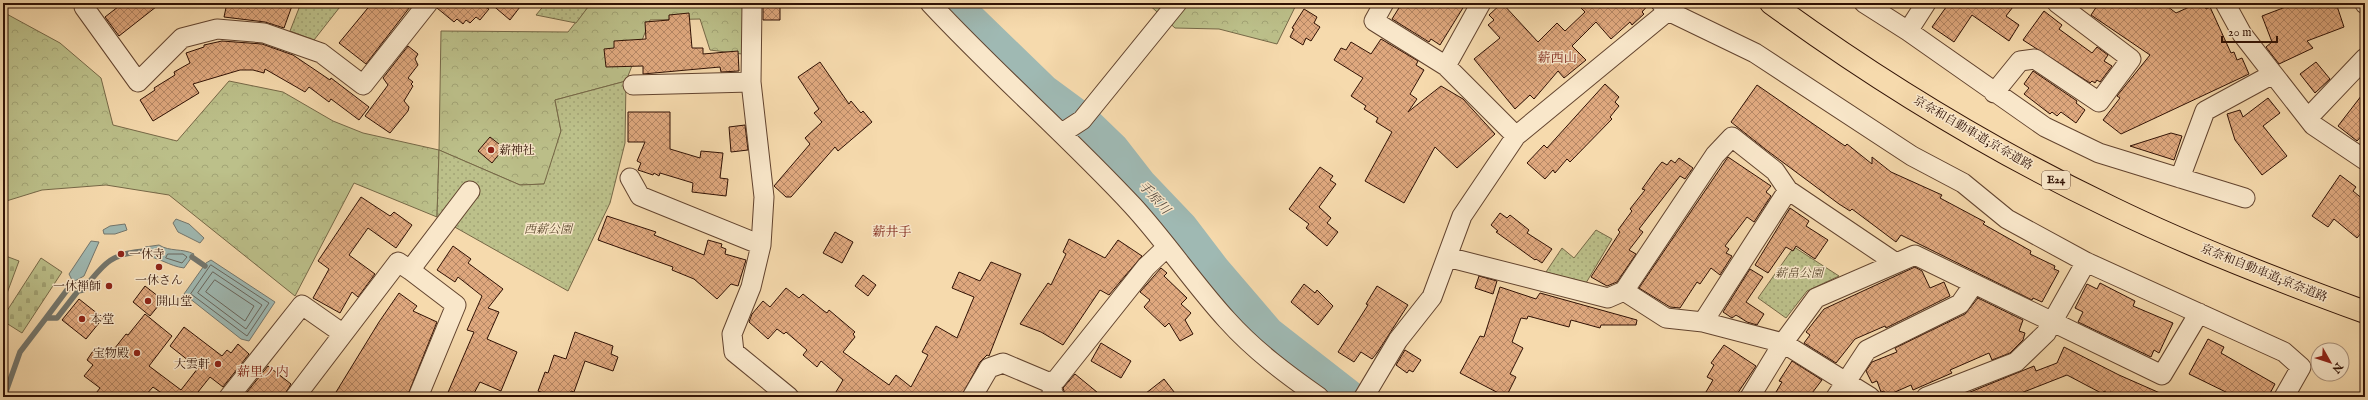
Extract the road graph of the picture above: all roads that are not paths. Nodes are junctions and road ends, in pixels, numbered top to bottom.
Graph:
1 (89, 3) edge
2 (428, 3) edge
3 (752, 3) edge
4 (930, 3) edge
5 (1177, 3) edge
6 (1384, 3) edge
7 (1481, 3) edge
8 (1771, 3) edge
9 (1791, 3) edge
10 (1864, 3) edge
11 (1926, 3) edge
12 (2057, 3) edge
13 (2225, 3) edge
14 (1665, 7) edge
15 (1908, 30) junction
16 (2365, 58) edge
17 (1446, 66) junction
18 (2273, 74) junction
19 (751, 82) junction
20 (633, 85) dead end
21 (1994, 93) junction
22 (2308, 118) junction
23 (1062, 133) junction
24 (1516, 136) junction
25 (2365, 160) edge
26 (630, 178) dead end
27 (2180, 178) junction
28 (1788, 190) junction
29 (470, 191) dead end
30 (2245, 198) dead end
31 (761, 245) junction
32 (1166, 248) junction
33 (1447, 257) junction
34 (2086, 262) junction
35 (1896, 263) junction
36 (410, 270) junction
37 (1974, 284) junction
38 (1624, 291) junction
39 (2365, 301) edge
40 (2365, 312) edge
41 (2199, 313) junction
42 (1703, 322) junction
43 (2052, 322) junction
44 (342, 333) junction
45 (1783, 343) junction
46 (1054, 389) edge
47 (1840, 390) edge
48 (229, 397) edge
49 (295, 397) edge
50 (418, 397) edge
51 (789, 397) edge
52 (972, 397) edge
53 (1320, 397) edge
54 (1364, 397) edge
55 (1750, 397) edge
56 (1870, 397) edge
57 (1926, 397) edge
58 (2284, 397) edge

1 - 2 street
3 - 19 street
4 - 23 street
5 - 23 street
6 - 17 street
7 - 17 street
8 - 40 highway, 京奈和自動車道;京奈道路 / E24
9 - 39 highway, 京奈和自動車道;京奈道路 / E24
10 - 15 street
11 - 15 street
12 - 21 street
13 - 18 street
14 - 24 street
14 - 34 street
15 - 21 street
16 - 22 street
17 - 24 street
18 - 22 street
18 - 27 street
19 - 20 street
19 - 31 street
21 - 27 street
22 - 25 street
23 - 32 street
24 - 33 street
26 - 31 street
27 - 30 street
28 - 35 street
28 - 38 street
28 - 42 street
29 - 36 street
31 - 51 street
32 - 46 street
32 - 53 street
33 - 38 street
33 - 54 street
34 - 41 street
34 - 43 street
35 - 37 street
35 - 45 street
36 - 44 street
36 - 50 street
37 - 43 street
37 - 47 street
38 - 42 street
41 - 43 street
41 - 58 street
42 - 45 street
43 - 57 street
44 - 48 street
44 - 49 street
45 - 47 street
45 - 55 street
46 - 52 street
47 - 56 street

